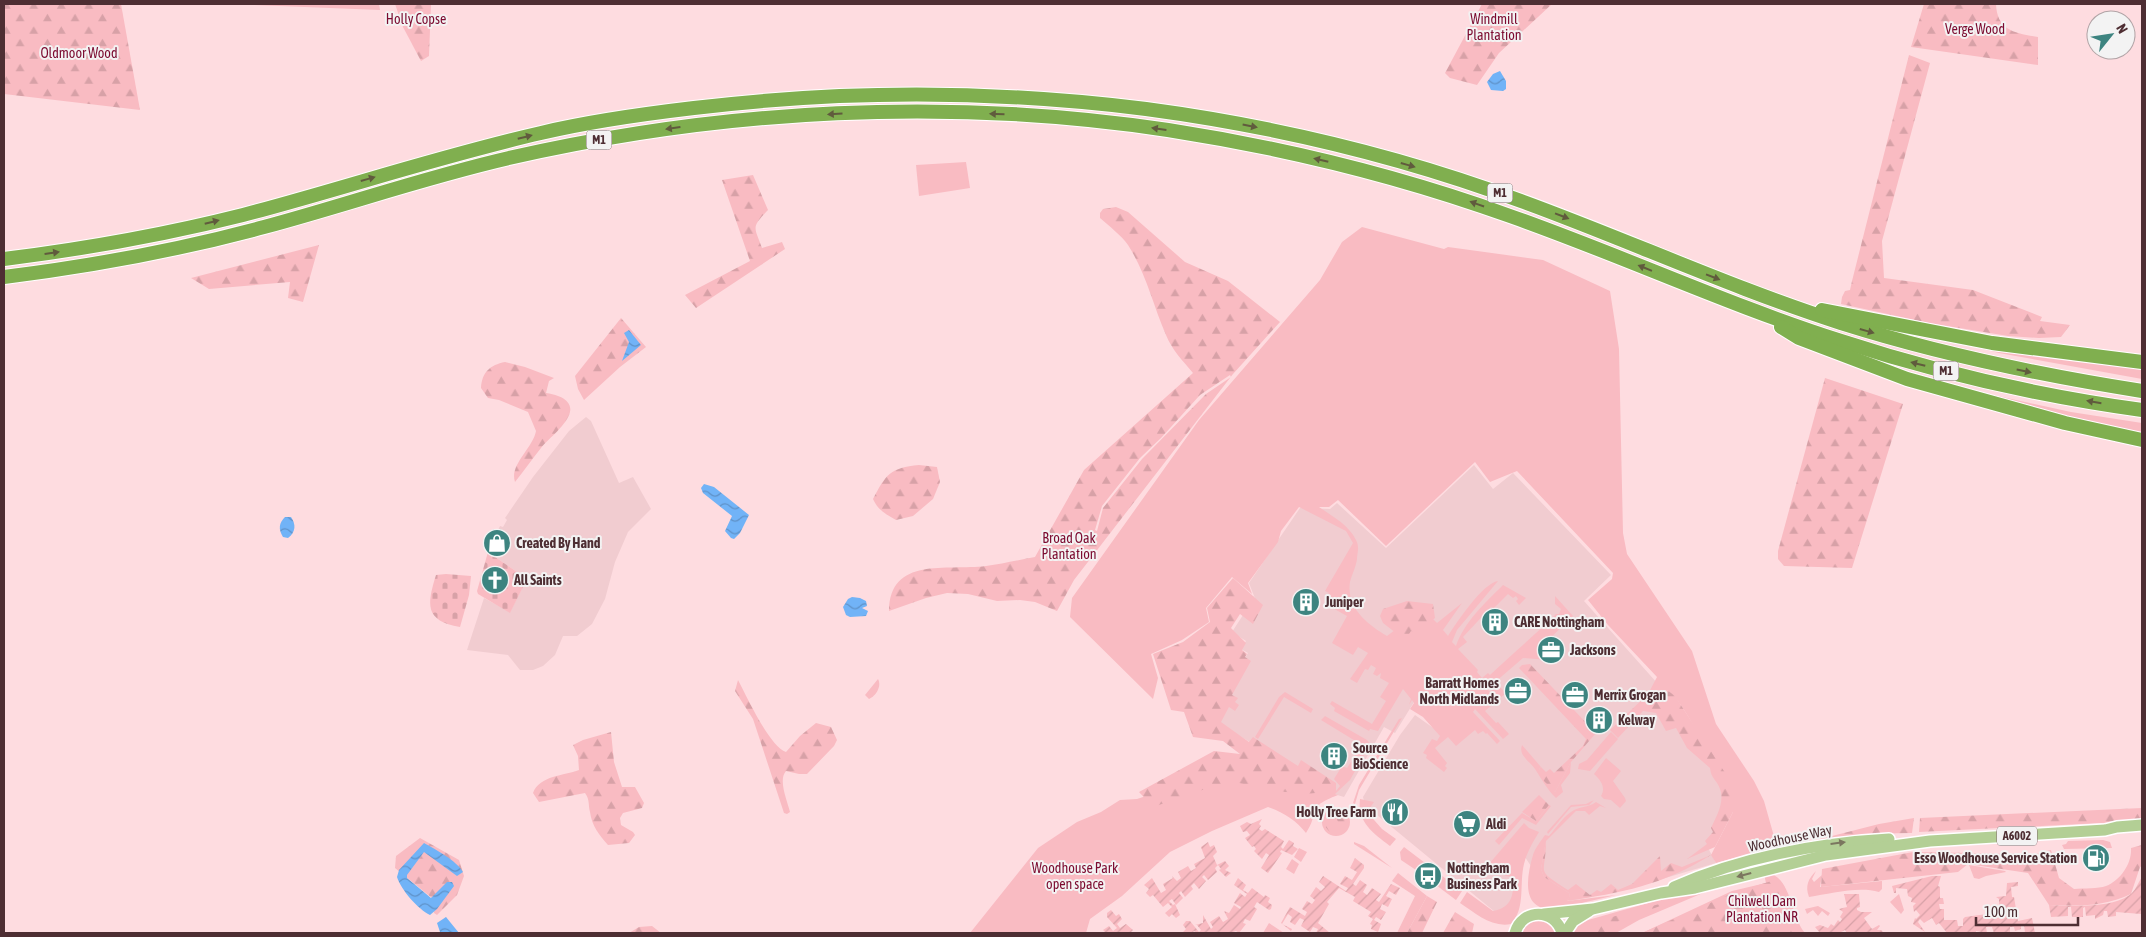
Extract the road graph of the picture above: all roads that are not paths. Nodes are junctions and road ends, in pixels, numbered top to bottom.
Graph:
1 (4, 259) edge
2 (4, 277) edge
3 (1787, 305) junction
4 (1756, 312) junction
5 (2142, 362) edge
6 (2142, 391) edge
7 (2142, 410) edge
8 (2142, 440) edge
9 (2142, 825) edge
10 (2105, 830) junction
11 (2142, 832) edge
12 (1592, 909) junction
13 (1544, 914) junction
14 (1514, 933) edge
15 (1563, 933) edge

1 -> 3 highway, M1
4 -> 2 highway, M1
3 - 5 highway, M1
3 -> 6 highway, M1
7 -> 4 highway, M1
4 - 8 highway
9 - 10 main road, Woodhouse Way / A6002
10 - 11 main road, Woodhouse Way / A6002
10 - 12 main road, Woodhouse Way / A6002
12 - 13 main road, Woodhouse Way / A6002
12 - 15 main road, Woodhouse Way / A6002
13 - 14 main road, A6002
13 - 15 main road, A6002

